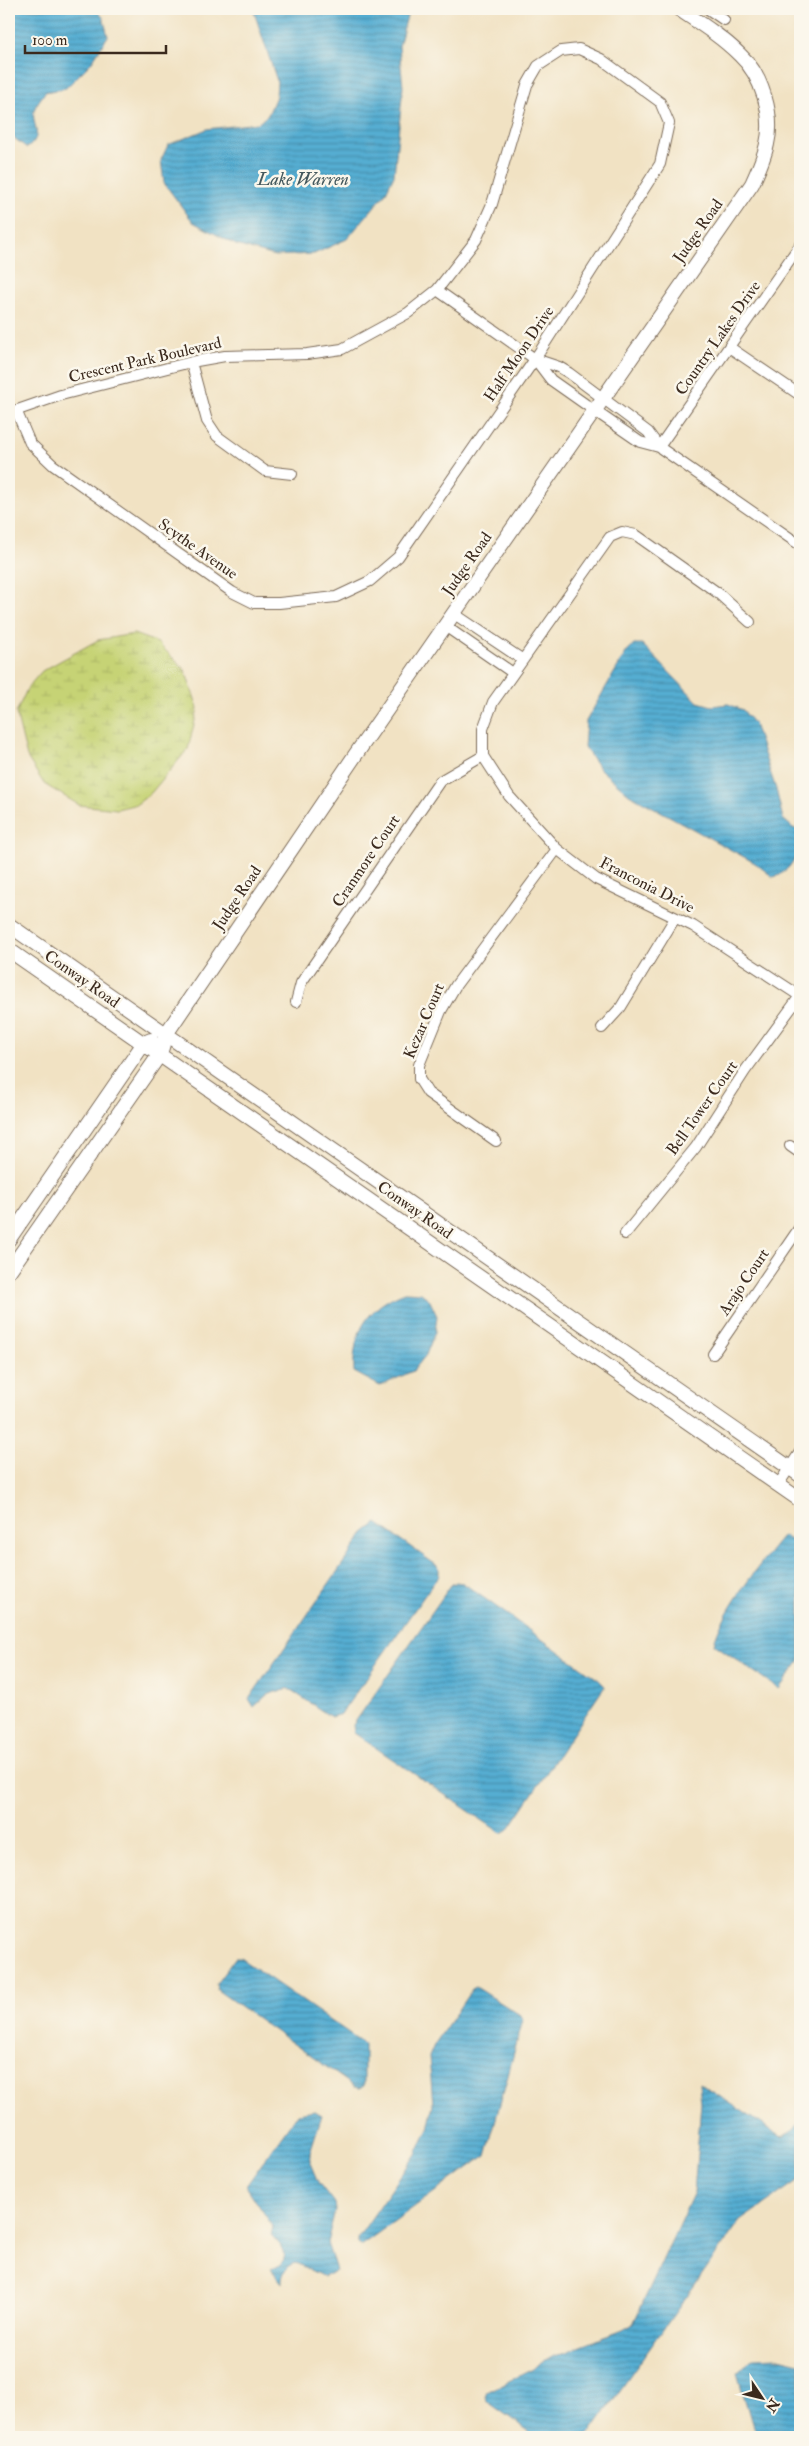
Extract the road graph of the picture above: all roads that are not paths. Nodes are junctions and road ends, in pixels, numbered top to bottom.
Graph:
1 (679, 9) edge
2 (708, 9) edge
3 (724, 20) dead end
4 (660, 164) joint
5 (800, 245) edge
6 (437, 290) junction
7 (729, 347) junction
8 (535, 359) junction
9 (192, 362) junction
10 (569, 373) junction
11 (560, 386) junction
12 (800, 395) edge
13 (603, 399) junction
14 (595, 411) junction
15 (13, 412) edge
16 (659, 447) junction
17 (292, 474) dead end
18 (800, 546) edge
19 (398, 556) joint
20 (454, 613) junction
21 (750, 622) dead end
22 (445, 626) junction
23 (494, 640) junction
24 (485, 654) junction
25 (523, 660) junction
26 (513, 674) junction
27 (483, 756) junction
28 (557, 849) junction
29 (675, 918) junction
30 (9, 925) edge
31 (9, 950) edge
32 (800, 996) edge
33 (296, 1002) dead end
34 (602, 1028) dead end
35 (166, 1034) junction
36 (144, 1044) junction
37 (160, 1054) junction
38 (496, 1141) dead end
39 (790, 1146) dead end
40 (800, 1153) edge
41 (800, 1227) edge
42 (625, 1234) dead end
43 (9, 1239) edge
44 (9, 1271) edge
45 (506, 1295) junction
46 (548, 1299) junction
47 (713, 1354) dead end
48 (800, 1452) edge
49 (795, 1471) edge
50 (778, 1484) junction
51 (800, 1500) edge

1 - 13 main road, Judge Road
2 - 3 street
4 - 6 street, Crescent Park Boulevard
4 - 8 street, Half Moon Drive
5 - 7 street, Country Lakes Drive
6 - 8 street
6 - 9 street, Crescent Park Boulevard
7 - 12 street
7 - 16 street, Country Lakes Drive
8 - 10 street
8 - 11 street
8 - 19 street, Half Moon Drive
9 - 15 street, Crescent Park Boulevard
9 - 17 street
10 - 11 street
10 - 13 street
11 - 14 street
13 - 14 main road, Judge Road
13 - 16 street
14 - 16 street
14 - 20 main road, Judge Road
15 - 19 street, Scythe Avenue
16 - 18 street
20 - 22 main road, Judge Road
20 - 23 street
21 - 25 street
22 - 24 street
22 - 35 main road, Judge Road
23 - 24 street
23 - 25 street
24 - 26 street
25 - 26 street
26 - 27 street
27 - 28 street, Franconia Drive
27 - 33 street, Cranmore Court
28 - 29 street, Franconia Drive
28 - 38 street, Kezar Court
29 - 32 street, Franconia Drive
29 - 34 street
30 - 35 main road, Conway Road
31 - 36 main road, Conway Road
32 - 42 street, Bell Tower Court
35 - 36 main road
35 - 37 main road, Judge Road
35 - 46 main road, Conway Road
36 - 37 main road, Conway Road
36 - 43 main road
37 - 44 main road, Judge Road
37 - 45 main road, Conway Road
39 - 40 street
41 - 47 street, Arajo Court
45 - 46 main road
45 - 50 main road, Conway Road
46 - 49 main road, Conway Road
48 - 49 street
49 - 50 street
50 - 51 main road, Conway Road

